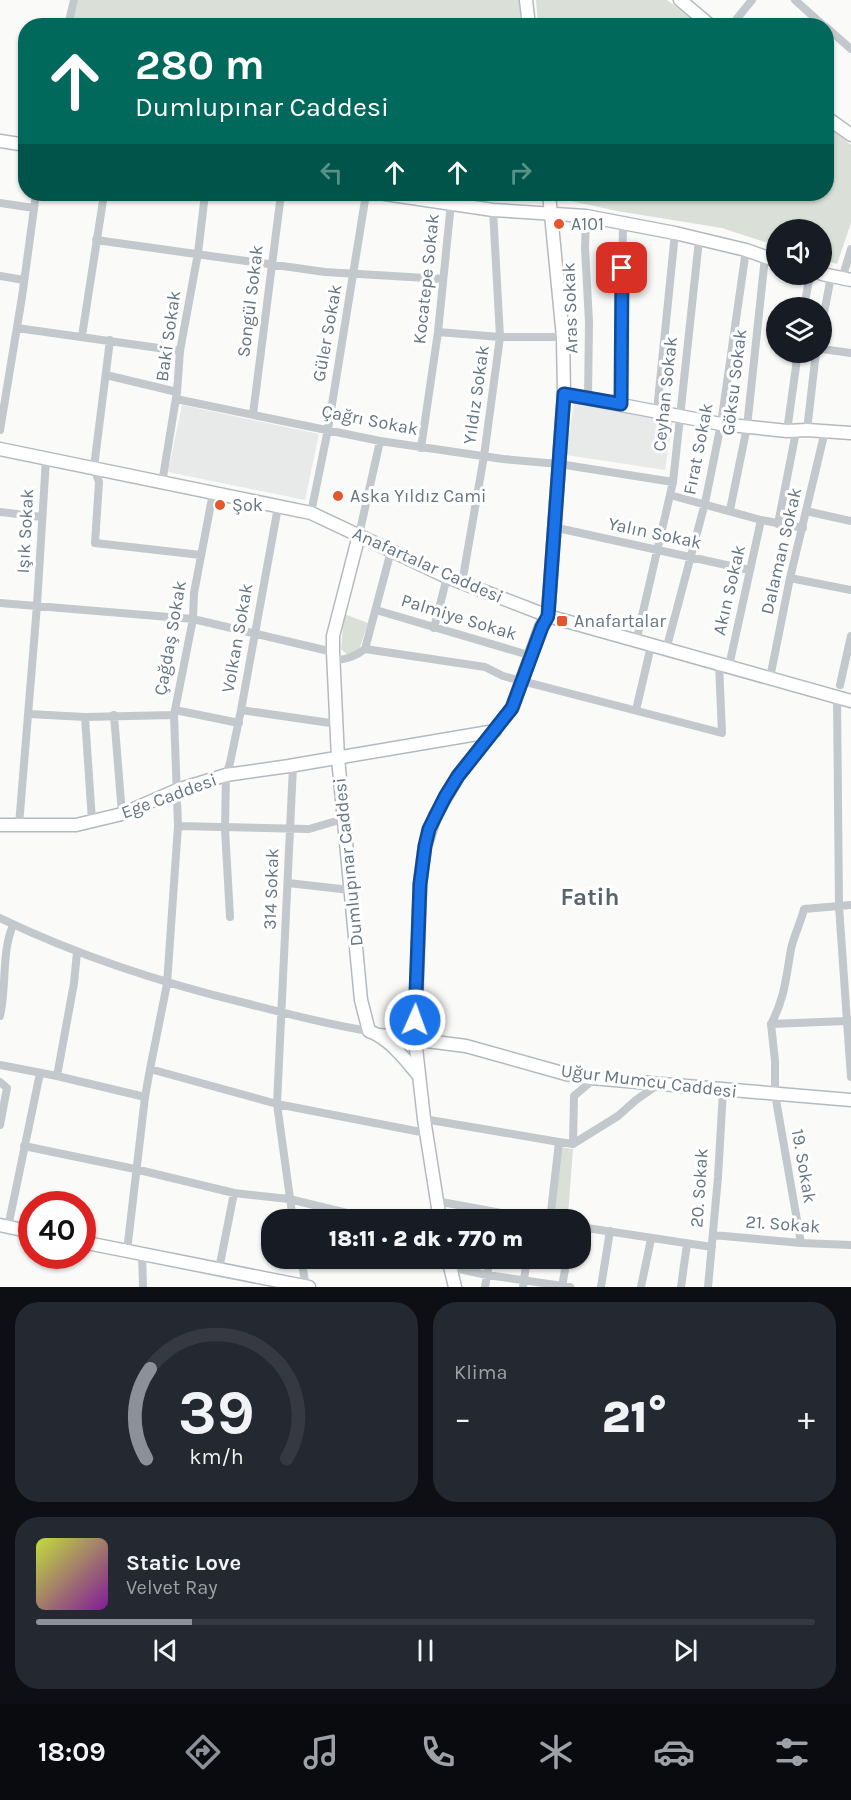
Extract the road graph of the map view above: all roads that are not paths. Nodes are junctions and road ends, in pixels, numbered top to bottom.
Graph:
1 (74, 0) edge
2 (526, 0) edge
3 (752, 0) edge
4 (795, 0) edge
5 (684, 1) edge
6 (70, 18) edge
7 (528, 18) edge
8 (702, 18) edge
9 (737, 18) edge
10 (816, 18) edge
11 (834, 34) edge
12 (851, 49) edge
13 (834, 123) edge
14 (851, 135) edge
15 (0, 141) edge
16 (18, 144) edge
17 (35, 201) edge
18 (103, 201) edge
19 (204, 201) edge
20 (280, 201) edge
21 (365, 201) edge
22 (436, 201) edge
23 (550, 201) edge
24 (0, 203) edge
25 (451, 203) junction
26 (34, 208) junction
27 (493, 210) junction
28 (552, 215) junction
29 (586, 216) junction
30 (623, 223) junction
31 (675, 233) junction
32 (96, 240) junction
33 (699, 240) junction
34 (851, 249) edge
35 (746, 250) junction
36 (198, 254) junction
37 (766, 257) edge
38 (271, 266) junction
39 (354, 273) junction
40 (0, 276) edge
41 (837, 278) edge
42 (443, 279) junction
43 (24, 280) junction
44 (767, 285) edge
45 (831, 297) edge
46 (17, 328) junction
47 (438, 332) junction
48 (82, 336) junction
49 (500, 337) junction
50 (563, 338) junction
51 (110, 340) junction
52 (832, 350) edge
53 (180, 351) junction
54 (851, 353) edge
55 (798, 363) edge
56 (813, 363) edge
57 (106, 375) junction
58 (564, 394) junction
59 (176, 395) junction
60 (588, 399) junction
61 (621, 404) junction
62 (657, 411) junction
63 (253, 414) junction
64 (680, 415) junction
65 (721, 424) junction
66 (747, 427) junction
67 (328, 429) junction
68 (0, 430) edge
69 (797, 431) junction
70 (825, 431) junction
71 (851, 434) edge
72 (380, 441) junction
73 (421, 448) junction
74 (0, 449) edge
75 (484, 456) junction
76 (46, 459) junction
77 (559, 464) junction
78 (94, 467) junction
79 (673, 482) junction
80 (162, 483) junction
81 (213, 493) junction
82 (670, 495) junction
83 (705, 503) junction
84 (278, 507) junction
85 (730, 510) junction
86 (806, 511) junction
87 (0, 512) edge
88 (311, 513) junction
89 (42, 517) junction
90 (761, 520) junction
91 (851, 521) edge
92 (778, 524) junction
93 (553, 527) junction
94 (803, 528) junction
95 (358, 536) junction
96 (657, 549) junction
97 (391, 551) junction
98 (201, 555) junction
99 (689, 557) junction
100 (749, 570) junction
101 (447, 577) junction
102 (790, 578) junction
103 (462, 583) junction
104 (851, 590) edge
105 (0, 603) edge
106 (37, 606) junction
107 (376, 610) junction
108 (548, 616) junction
109 (193, 619) junction
110 (434, 628) junction
111 (256, 634) junction
112 (851, 636) edge
113 (636, 642) junction
114 (651, 646) junction
115 (365, 649) junction
116 (666, 650) junction
117 (333, 656) junction
118 (531, 656) junction
119 (848, 659) edge
120 (724, 665) junction
121 (770, 678) junction
122 (522, 682) junction
123 (838, 691) junction
124 (851, 700) edge
125 (241, 710) junction
126 (636, 710) junction
127 (174, 712) junction
128 (29, 714) junction
129 (114, 715) junction
130 (86, 717) junction
131 (239, 723) junction
132 (336, 724) junction
133 (495, 731) junction
134 (338, 758) junction
135 (292, 766) junction
136 (226, 775) junction
137 (177, 789) junction
138 (122, 814) junction
139 (343, 819) junction
140 (92, 821) junction
141 (0, 825) edge
142 (19, 825) junction
143 (178, 826) junction
144 (290, 828) junction
145 (225, 829) junction
146 (288, 882) junction
147 (350, 890) junction
148 (851, 905) edge
149 (839, 906) junction
150 (230, 917) dead end
151 (0, 918) edge
152 (13, 924) junction
153 (847, 948) edge
154 (77, 952) junction
155 (167, 984) junction
156 (283, 1013) junction
157 (0, 1016) edge
158 (849, 1020) edge
159 (771, 1024) junction
160 (374, 1033) junction
161 (415, 1039) junction
162 (0, 1065) edge
163 (150, 1069) junction
164 (40, 1072) junction
165 (57, 1076) junction
166 (420, 1077) junction
167 (851, 1077) edge
168 (594, 1078) junction
169 (0, 1082) edge
170 (659, 1084) junction
171 (723, 1091) junction
172 (775, 1095) junction
173 (145, 1097) junction
174 (851, 1100) edge
175 (277, 1104) junction
176 (424, 1119) junction
177 (0, 1125) edge
178 (426, 1133) junction
179 (559, 1143) junction
180 (573, 1144) junction
181 (24, 1146) junction
182 (135, 1168) junction
183 (234, 1193) junction
184 (290, 1200) junction
185 (436, 1201) junction
186 (291, 1209) edge
187 (329, 1209) edge
188 (438, 1209) edge
189 (468, 1209) edge
190 (551, 1209) edge
191 (4, 1226) edge
192 (591, 1229) edge
193 (610, 1232) junction
194 (713, 1235) junction
195 (651, 1239) junction
196 (687, 1244) junction
197 (801, 1244) junction
198 (96, 1245) edge
199 (851, 1245) edge
200 (712, 1247) junction
201 (127, 1251) junction
202 (142, 1253) junction
203 (219, 1269) junction
204 (303, 1269) edge
205 (450, 1269) edge
206 (468, 1269) edge
207 (488, 1269) edge
208 (526, 1269) edge
209 (566, 1269) edge
210 (487, 1275) junction
211 (524, 1284) edge
212 (143, 1287) edge
213 (307, 1287) edge
214 (455, 1287) edge
215 (485, 1287) edge
216 (565, 1287) edge
217 (601, 1287) edge
218 (641, 1287) edge
219 (681, 1287) edge
220 (708, 1287) edge

1 - 6 street
2 - 7 street
3 - 9 street
4 - 10 street
5 - 8 street
11 - 12 street
13 - 14 street
15 - 16 street
17 - 26 street
18 - 32 street
19 - 36 street, Baki Sokak
20 - 38 street, Songül Sokak
21 - 39 street, Güler Sokak
22 - 25 street
23 - 28 street
24 - 26 street
25 - 27 street
25 - 42 street, Kocatepe Sokak
26 - 43 street
27 - 28 street
27 - 49 street, Yıldız Sokak
28 - 29 street
28 - 50 street
29 - 30 street
29 - 60 street, Aras Sokak
30 - 31 street
30 - 61 street
31 - 33 street
31 - 62 street
32 - 36 street
32 - 48 street
33 - 35 street
33 - 64 street, Ceyhan Sokak
34 - 41 street
35 - 37 street
35 - 65 street, Fırat Sokak
36 - 38 street
36 - 53 street, Baki Sokak
38 - 39 street
38 - 63 street, Songül Sokak
39 - 42 street
39 - 67 street, Güler Sokak
40 - 43 street
41 - 45 street
42 - 47 street, Kocatepe Sokak
43 - 46 street
44 - 66 street, Göksu Sokak
46 - 48 street
46 - 68 street
47 - 49 street
47 - 73 street, Kocatepe Sokak
48 - 51 street
49 - 50 street
49 - 75 street, Yıldız Sokak
50 - 58 street
51 - 53 street
51 - 57 street
52 - 54 street
53 - 59 street, Baki Sokak
55 - 69 street
56 - 69 street
57 - 59 street, Çağrı Sokak
57 - 78 street
58 - 60 street
58 - 77 street
59 - 63 street, Çağrı Sokak
59 - 80 street, Baki Sokak
60 - 61 street
61 - 62 street
62 - 64 street
63 - 67 street, Çağrı Sokak
64 - 65 street
64 - 79 street, Ceyhan Sokak
65 - 66 street
65 - 83 street, Fırat Sokak
66 - 69 street
66 - 85 street, Göksu Sokak
67 - 72 street, Çağrı Sokak
67 - 88 street, Güler Sokak
69 - 70 street
69 - 92 street
70 - 71 street
70 - 86 street, Dalaman Sokak
72 - 73 street, Çağrı Sokak
72 - 95 street
73 - 75 street, Çağrı Sokak
74 - 76 street, Anafartalar Caddesi
75 - 77 street, Çağrı Sokak
75 - 103 street, Yıldız Sokak
76 - 78 street, Anafartalar Caddesi
76 - 89 street, Işık Sokak
77 - 79 street, Çağrı Sokak
77 - 93 street
78 - 80 street, Anafartalar Caddesi
78 - 98 street
79 - 82 street, Ceyhan Sokak
80 - 81 street, Anafartalar Caddesi
81 - 84 street, Anafartalar Caddesi
81 - 98 street, Çağdaş Sokak
82 - 83 street
82 - 96 street, Ceyhan Sokak
83 - 85 street
83 - 99 street, Fırat Sokak
84 - 88 street, Anafartalar Caddesi
84 - 111 street, Volkan Sokak
85 - 90 street
86 - 91 street
86 - 94 street, Dalaman Sokak
87 - 89 street
88 - 95 street, Anafartalar Caddesi
89 - 106 street, Işık Sokak
90 - 92 street
90 - 100 street, Akın Sokak
92 - 94 street
93 - 96 street, Yalın Sokak
93 - 108 street
94 - 102 street, Dalaman Sokak
95 - 97 street, Anafartalar Caddesi
95 - 117 street
96 - 99 street, Yalın Sokak
96 - 113 street, Ceyhan Sokak
97 - 101 street, Anafartalar Caddesi
97 - 107 street
98 - 109 street, Çağdaş Sokak
99 - 100 street, Yalın Sokak
99 - 116 street, Fırat Sokak
100 - 120 street, Akın Sokak
101 - 103 street, Anafartalar Caddesi
101 - 110 street
102 - 104 street
102 - 121 street, Dalaman Sokak
103 - 108 street, Anafartalar Caddesi
105 - 106 street
106 - 109 street
106 - 128 street, Işık Sokak
107 - 110 street, Palmiye Sokak
107 - 115 street
108 - 113 street, Anafartalar Caddesi
108 - 118 street
109 - 111 street
109 - 127 street, Çağdaş Sokak
110 - 118 street, Palmiye Sokak
111 - 117 street
111 - 125 street, Volkan Sokak
112 - 119 street
113 - 114 street, Anafartalar Caddesi
114 - 116 street, Anafartalar Caddesi
114 - 126 street
115 - 117 street
115 - 122 street
116 - 120 street, Anafartalar Caddesi
117 - 132 street
118 - 122 street
119 - 123 street
120 - 121 street, Anafartalar Caddesi
120 - 126 street, Akın Sokak
121 - 123 street, Anafartalar Caddesi
122 - 126 street
122 - 133 street
123 - 124 street, Anafartalar Caddesi
123 - 149 street
125 - 131 street, Volkan Sokak
125 - 132 street
127 - 129 street
127 - 131 street
127 - 137 street, Çağdaş Sokak
128 - 130 street
128 - 142 street, Işık Sokak
129 - 130 street
129 - 138 street
130 - 140 street
131 - 136 street, Volkan Sokak
132 - 134 street
133 - 134 street, Dumlupınar Caddesi
133 - 161 street
134 - 135 street, Ege Caddesi
134 - 139 street, Dumlupınar Caddesi
135 - 136 street, Ege Caddesi
135 - 144 street, 314 Sokak
136 - 137 street, Ege Caddesi
136 - 145 street, Volkan Sokak
137 - 138 street, Ege Caddesi
137 - 143 street, Çağdaş Sokak
138 - 140 street, Ege Caddesi
139 - 144 street
139 - 147 street, Dumlupınar Caddesi
140 - 142 street, Ege Caddesi
141 - 142 street, Ege Caddesi
143 - 145 street
143 - 155 street, Çağdaş Sokak
144 - 145 street
144 - 146 street, 314 Sokak
145 - 150 street, Volkan Sokak
146 - 147 street
146 - 156 street, 314 Sokak
147 - 160 street, Dumlupınar Caddesi
148 - 149 street
149 - 153 street
149 - 159 street
151 - 152 street
152 - 154 street
152 - 157 street
153 - 158 street
154 - 155 street
154 - 165 street
155 - 156 street
155 - 163 street, Çağdaş Sokak
156 - 160 street
156 - 175 street, 314 Sokak
158 - 159 street
158 - 167 street
159 - 172 street, 19. Sokak
160 - 161 street, Uğur Mumcu Caddesi
160 - 166 street
161 - 166 street
161 - 168 street, Uğur Mumcu Caddesi
162 - 164 street
163 - 173 street, Çağdaş Sokak
163 - 175 street
164 - 165 street
164 - 181 street
165 - 173 street
166 - 176 street
168 - 170 street, Uğur Mumcu Caddesi
168 - 180 street
169 - 177 street
170 - 171 street, Uğur Mumcu Caddesi
170 - 180 street
171 - 172 street, Uğur Mumcu Caddesi
171 - 194 street, 20. Sokak
172 - 174 street, Uğur Mumcu Caddesi
172 - 197 street, 19. Sokak
173 - 182 street, Çağdaş Sokak
175 - 178 street
175 - 184 street, 314 Sokak
176 - 178 street
176 - 179 street
178 - 185 street
179 - 180 street
179 - 190 street
181 - 182 street
181 - 191 street
182 - 183 street
182 - 201 street, Çağdaş Sokak
183 - 184 street
183 - 203 street
184 - 186 street, 314 Sokak
184 - 187 street
185 - 188 street
185 - 189 street
192 - 193 street
193 - 195 street
193 - 217 street
194 - 197 street, 21. Sokak
194 - 200 street, 20. Sokak
195 - 196 street
195 - 218 street
196 - 200 street
196 - 219 street
197 - 199 street, 21. Sokak
198 - 201 street
200 - 220 street, 20. Sokak
201 - 202 street
202 - 203 street
202 - 212 street
203 - 213 street
204 - 213 street
205 - 214 street
206 - 210 street
207 - 210 street
208 - 211 street
209 - 216 street
210 - 211 street
210 - 215 street
211 - 216 street

